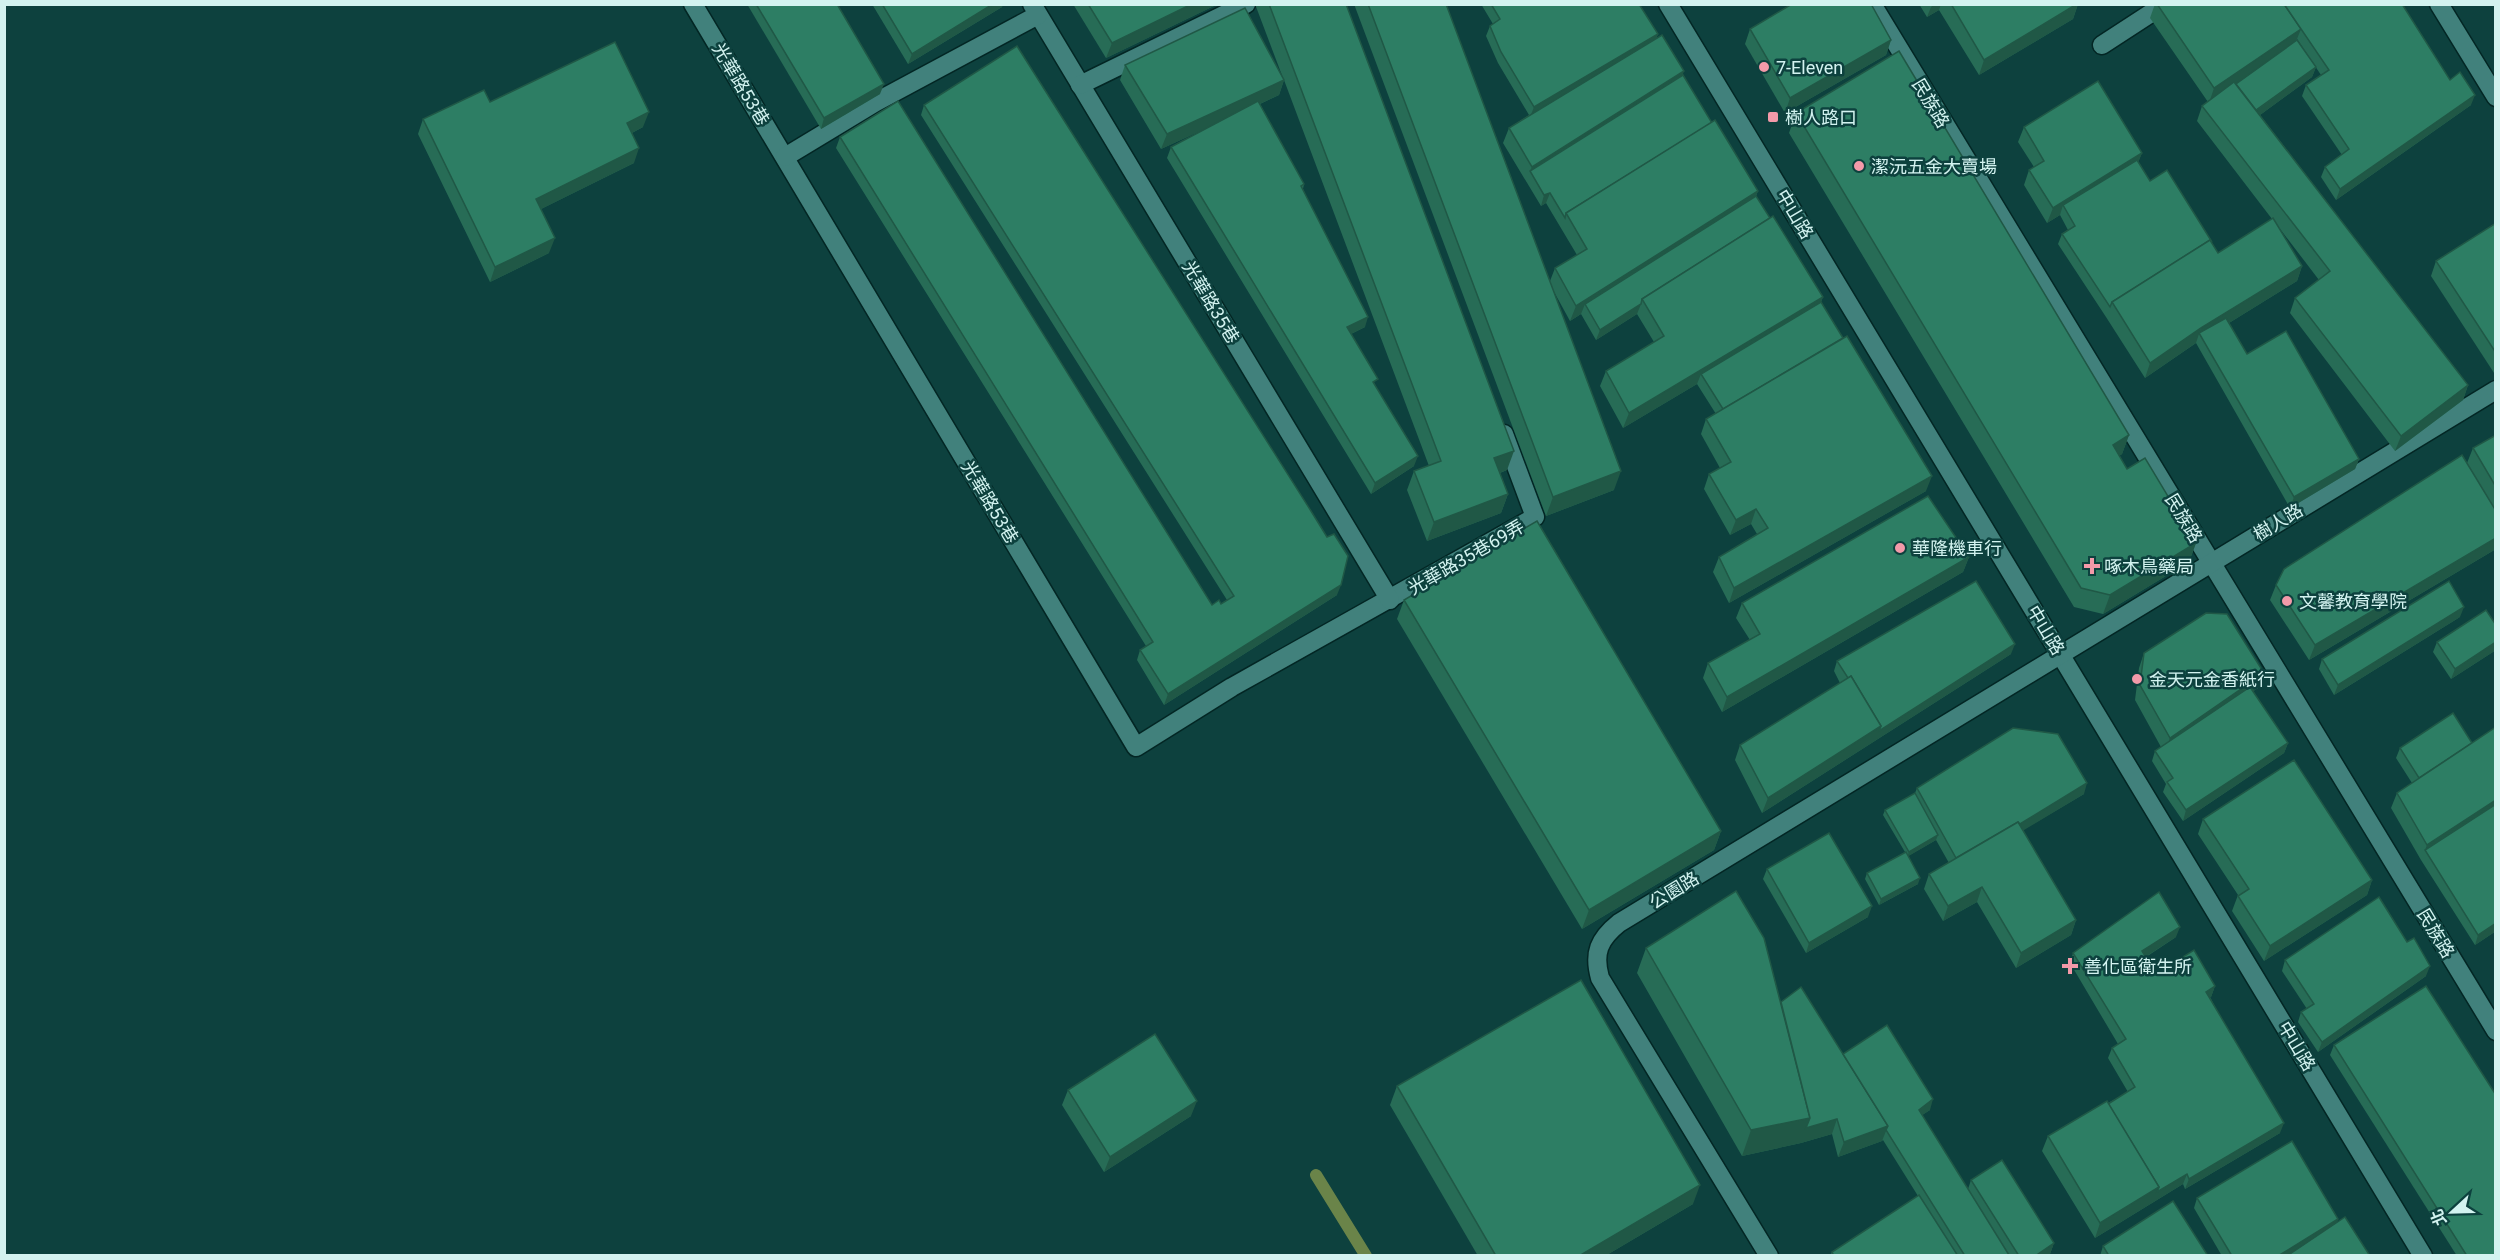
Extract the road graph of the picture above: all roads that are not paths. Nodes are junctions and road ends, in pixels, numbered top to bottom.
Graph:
1 (693, 4) edge
2 (1246, 4) edge
3 (1668, 4) edge
4 (1872, 4) edge
5 (2165, 4) edge
6 (2439, 4) edge
7 (1035, 10) edge
8 (2102, 45) dead end
9 (1080, 85) junction
10 (2496, 97) edge
11 (785, 157) junction
12 (2496, 390) edge
13 (1497, 417) edge
14 (2211, 563) junction
15 (1390, 600) junction
16 (2061, 654) junction
17 (2496, 1031) edge
18 (1769, 1256) edge
19 (2423, 1256) edge

1 - 11 street, 光華路53巷
2 - 9 street
3 - 16 street, 中山路
4 - 14 street, 民族路
5 - 8 street
6 - 10 street
7 - 9 street, 光華路35巷
7 - 11 street
9 - 15 street, 光華路35巷
11 - 15 street, 光華路53巷
12 - 14 street, 樹人路
13 - 15 street, 光華路35巷69弄
14 - 16 street, 樹人路
14 - 17 street, 民族路
16 - 18 street, 公園路
16 - 19 street, 中山路

